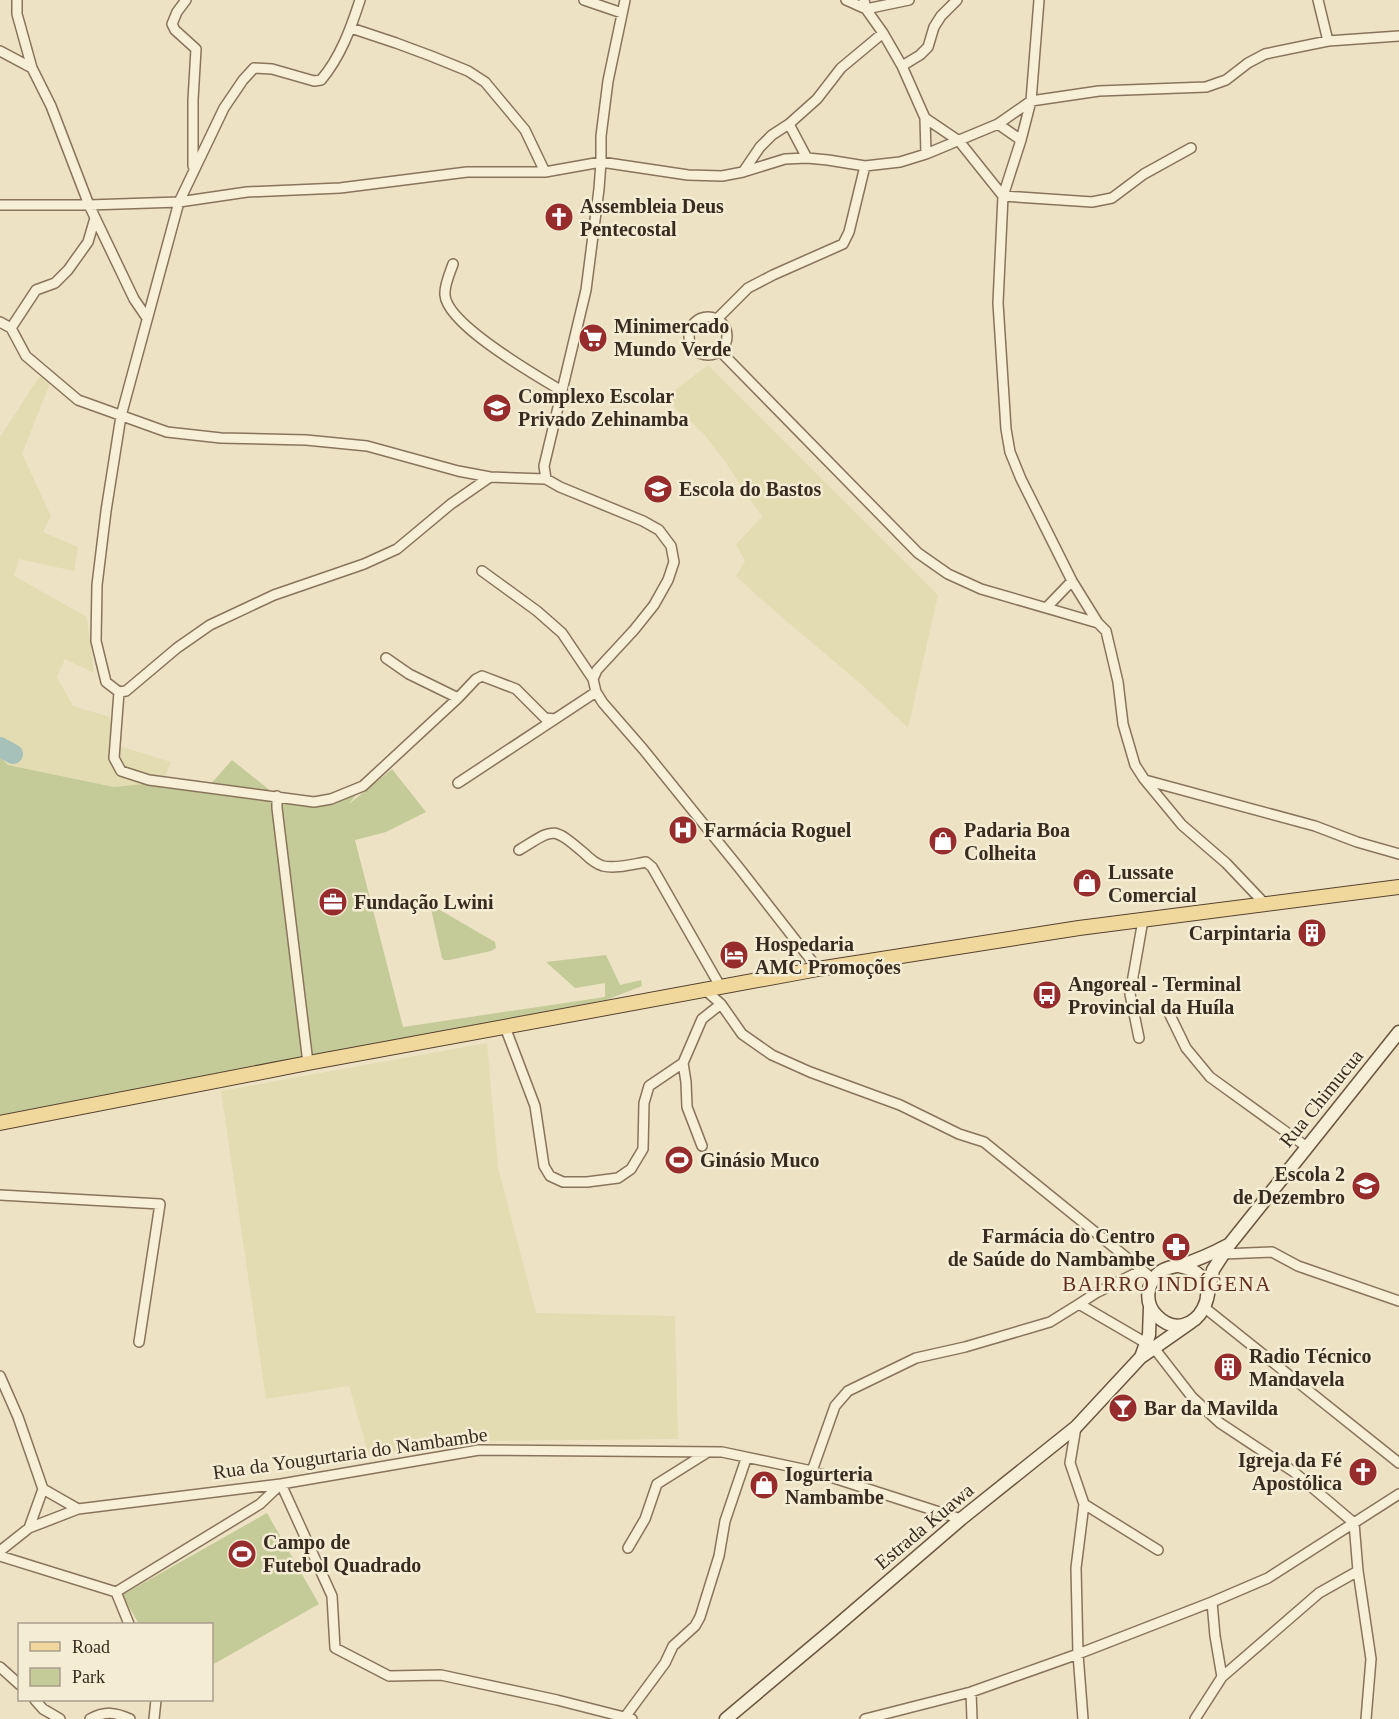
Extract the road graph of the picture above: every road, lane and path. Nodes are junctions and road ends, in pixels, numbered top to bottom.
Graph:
1 (17, 0) edge
2 (186, 0) edge
3 (360, 0) edge
4 (584, 0) edge
5 (625, 0) edge
6 (846, 0) edge
7 (909, 0) edge
8 (957, 0) edge
9 (1039, 0) edge
10 (1318, 0) edge
11 (865, 5) edge
12 (622, 13) junction
13 (351, 28) junction
14 (883, 33) junction
15 (1399, 36) edge
16 (1328, 41) junction
17 (0, 51) edge
18 (902, 66) junction
19 (32, 68) junction
20 (1031, 101) junction
21 (925, 118) junction
22 (789, 124) junction
23 (998, 124) junction
24 (1021, 140) junction
25 (959, 141) junction
26 (1191, 148) dead end
27 (926, 154) junction
28 (807, 158) junction
29 (601, 162) junction
30 (866, 166) junction
31 (193, 170) junction
32 (545, 172) junction
33 (743, 172) junction
34 (1003, 196) junction
35 (179, 201) junction
36 (0, 205) edge
37 (89, 205) junction
38 (95, 218) junction
39 (102, 233) junction
40 (88, 242) junction
41 (453, 264) dead end
42 (147, 318) junction
43 (717, 319) junction
44 (0, 322) edge
45 (11, 328) junction
46 (720, 351) junction
47 (562, 391) junction
48 (121, 416) junction
49 (490, 477) junction
50 (546, 479) junction
51 (482, 571) dead end
52 (1072, 581) junction
53 (1047, 607) junction
54 (1098, 623) junction
55 (386, 658) dead end
56 (593, 679) junction
57 (119, 692) junction
58 (596, 692) junction
59 (458, 698) junction
60 (555, 719) junction
61 (1144, 779) junction
62 (458, 783) dead end
63 (276, 796) junction
64 (519, 850) dead end
65 (1399, 854) edge
66 (1399, 886) edge
67 (1265, 904) junction
68 (1143, 920) junction
69 (818, 969) junction
70 (720, 986) junction
71 (704, 989) junction
72 (721, 1004) junction
73 (1169, 1013) dead end
74 (505, 1027) junction
75 (1399, 1032) edge
76 (1139, 1038) dead end
77 (308, 1063) junction
78 (683, 1063) junction
79 (0, 1123) edge
80 (702, 1146) dead end
81 (1307, 1147) junction
82 (0, 1195) edge
83 (1226, 1250) junction
84 (1179, 1266) junction
85 (1142, 1270) junction
86 (1153, 1279) junction
87 (1399, 1301) edge
88 (1079, 1304) junction
89 (1206, 1304) junction
90 (1150, 1306) junction
91 (1191, 1322) junction
92 (139, 1342) dead end
93 (1150, 1346) junction
94 (0, 1376) edge
95 (1076, 1426) junction
96 (708, 1452) junction
97 (746, 1459) junction
98 (1399, 1463) edge
99 (812, 1471) junction
100 (281, 1484) junction
101 (43, 1489) junction
102 (1399, 1494) edge
103 (1084, 1504) junction
104 (78, 1509) junction
105 (961, 1519) junction
106 (1354, 1523) junction
107 (29, 1528) junction
108 (628, 1548) dead end
109 (1158, 1550) dead end
110 (0, 1551) edge
111 (0, 1557) edge
112 (1358, 1571) junction
113 (116, 1592) junction
114 (1212, 1602) junction
115 (129, 1623) edge
116 (1078, 1654) junction
117 (0, 1667) edge
118 (1222, 1677) junction
119 (18, 1683) edge
120 (971, 1692) junction
121 (36, 1701) edge
122 (156, 1701) edge
123 (43, 1708) junction
124 (152, 1718) edge
125 (628, 1718) edge
126 (38, 1719) edge
127 (60, 1719) edge
128 (90, 1719) edge
129 (130, 1719) edge
130 (726, 1719) edge
131 (865, 1719) edge
132 (972, 1719) edge
133 (1083, 1719) edge
134 (1195, 1719) edge
135 (1366, 1719) edge

1 - 19 street
2 - 31 street
3 - 13 street
4 - 12 street
5 - 12 street
6 - 11 street
7 - 11 street
8 - 18 street
9 - 20 street
10 - 16 street
11 - 14 street
12 - 29 street
13 - 31 street
13 - 32 street
14 - 18 street
14 - 22 street
15 - 16 street
16 - 20 street
17 - 19 street
18 - 21 street
19 - 37 street
20 - 23 street
20 - 24 street
21 - 25 street
21 - 27 street
22 - 28 street
22 - 33 street
23 - 24 street
23 - 25 street
24 - 34 street
25 - 27 street
25 - 34 street
26 - 34 street
27 - 30 street
28 - 30 street
28 - 33 street
29 - 32 street
29 - 33 street
29 - 47 street
30 - 43 street
31 - 35 street
32 - 35 street
34 - 52 street
35 - 37 street
35 - 42 street
36 - 37 street
37 - 38 street
38 - 39 street
38 - 40 street
39 - 40 street
39 - 42 street
40 - 45 street
41 - 47 street
42 - 48 street
43 - 46 street
43 - 46 street
44 - 45 street
45 - 48 street
46 - 53 street
47 - 50 street
48 - 49 street
48 - 57 street
49 - 50 street
49 - 57 street
50 - 56 street
51 - 56 street
52 - 53 street
52 - 54 street
53 - 54 street
54 - 61 street
55 - 59 street
56 - 58 street
57 - 63 street
58 - 60 street
58 - 69 street
59 - 60 street
59 - 63 street
60 - 62 street
61 - 65 street
61 - 67 street
63 - 77 street
64 - 70 street
66 - 67 main road
67 - 68 main road
68 - 69 main road
68 - 76 street
69 - 70 main road
70 - 71 main road
71 - 72 street
71 - 74 main road
72 - 78 street
72 - 85 street
73 - 81 street
74 - 77 main road
74 - 78 street
75 - 81 street, Rua Chimucua
77 - 79 main road
78 - 80 street
81 - 83 street, Rua Chimucua
82 - 92 street
83 - 84 street, Rua Chimucua
83 - 87 street
83 - 89 street, Rua Chimucua
84 - 86 street, Rua Chimucua
84 - 89 street
85 - 86 street
85 - 88 street
86 - 90 street
88 - 93 street
88 - 99 street
89 - 91 street
89 - 98 street
90 - 91 street
90 - 93 street
91 - 93 street
93 - 95 street, Estrada Kuawa
93 - 106 street
94 - 101 street
95 - 103 street
95 - 105 street, Estrada Kuawa
96 - 97 street, Rua da Yougurtaria do Nambambe
96 - 100 street, Rua da Yougurtaria do Nambambe
96 - 108 street
97 - 99 street, Rua da Yougurtaria do Nambambe
97 - 125 street
99 - 105 street, Rua da Yougurtaria do Nambambe
100 - 104 street, Rua da Yougurtaria do Nambambe
100 - 113 street
100 - 125 street
101 - 104 street
101 - 107 street
102 - 106 street
103 - 109 street
103 - 116 street
104 - 107 street, Rua da Yougurtaria do Nambambe
105 - 130 street, Estrada Kuawa
106 - 112 street
106 - 114 street
107 - 110 street, Rua da Yougurtaria do Nambambe
111 - 113 street
112 - 118 street
112 - 135 street
113 - 115 street
114 - 116 street
114 - 118 street
116 - 120 street
116 - 133 street
117 - 119 street
118 - 134 street
120 - 131 street
120 - 132 street
121 - 123 street
122 - 124 street
123 - 126 street
123 - 127 street
128 - 129 street

